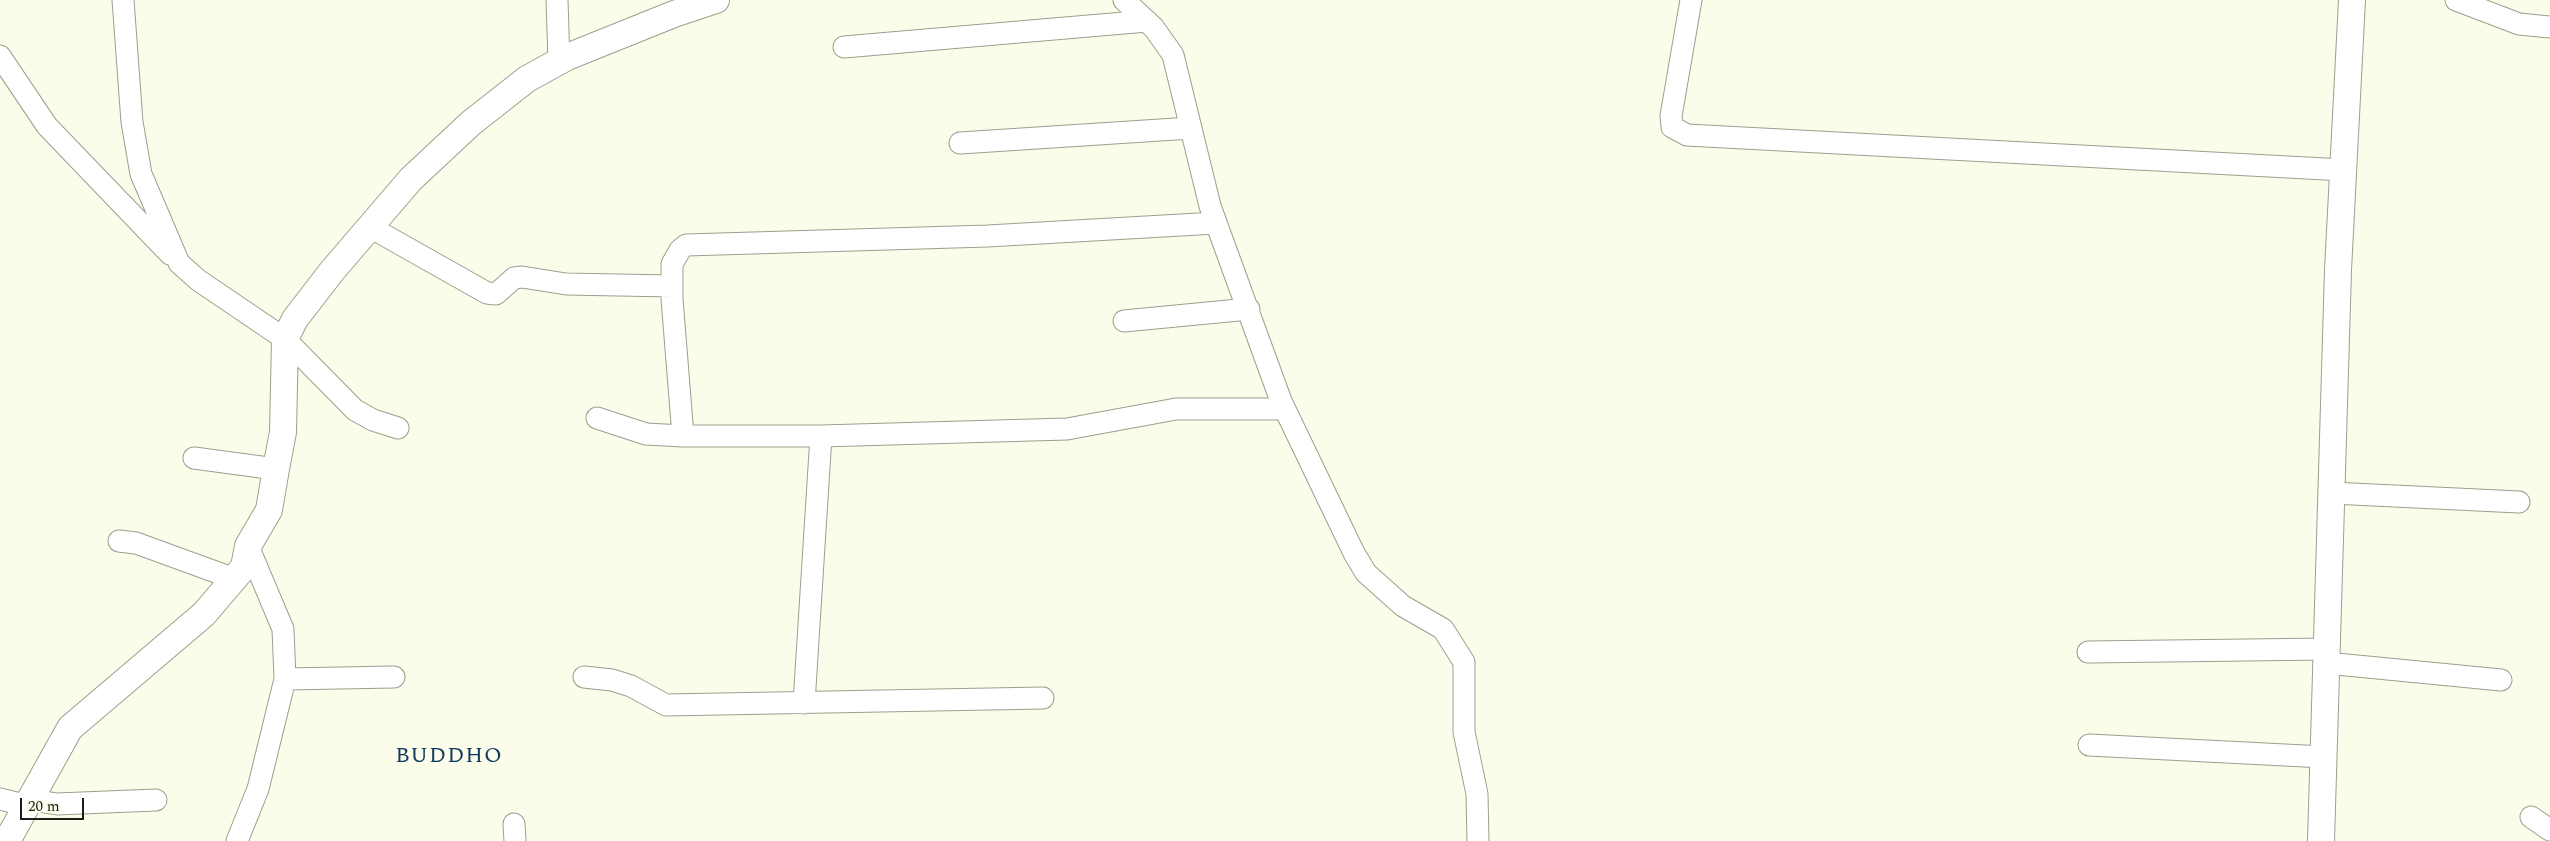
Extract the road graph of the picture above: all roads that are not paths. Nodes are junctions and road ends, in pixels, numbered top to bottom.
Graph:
1 (123, 0) edge
2 (557, 0) edge
3 (716, 0) edge
4 (1124, 0) edge
5 (1691, 0) edge
6 (2352, 0) edge
7 (2456, 0) edge
8 (1147, 21) junction
9 (2550, 27) edge
10 (844, 47) dead end
11 (0, 56) edge
12 (559, 62) junction
13 (1191, 128) junction
14 (960, 143) dead end
15 (2344, 170) junction
16 (1216, 223) junction
17 (370, 227) junction
18 (179, 263) junction
19 (672, 286) junction
20 (1249, 309) junction
21 (1124, 322) dead end
22 (285, 339) junction
23 (1284, 408) junction
24 (597, 418) dead end
25 (398, 428) dead end
26 (683, 436) junction
27 (820, 436) junction
28 (194, 458) dead end
29 (276, 469) junction
30 (2332, 493) junction
31 (2519, 502) dead end
32 (119, 541) dead end
33 (248, 546) junction
34 (235, 579) junction
35 (2088, 652) dead end
36 (2326, 656) junction
37 (394, 677) dead end
38 (584, 677) dead end
39 (285, 679) junction
40 (2501, 680) dead end
41 (1043, 698) dead end
42 (804, 703) junction
43 (2089, 746) dead end
44 (2324, 757) junction
45 (0, 799) edge
46 (156, 800) dead end
47 (30, 803) junction
48 (2531, 817) dead end
49 (2550, 830) edge
50 (7, 841) edge
51 (238, 841) edge
52 (1478, 841) edge
53 (2321, 841) edge

1 - 18 street
2 - 12 street
3 - 12 street
4 - 8 street
5 - 15 street
6 - 15 street
7 - 9 street
8 - 10 street
8 - 13 street
11 - 18 street
12 - 17 street
13 - 14 street
13 - 16 street
15 - 30 street
16 - 19 street
16 - 20 street
17 - 19 street
17 - 22 street
18 - 22 street
19 - 26 street
20 - 21 street
20 - 23 street
22 - 25 street
22 - 29 street
23 - 27 street
23 - 52 street
24 - 26 street
26 - 27 street
27 - 42 street
28 - 29 street
29 - 33 street
30 - 31 street
30 - 36 street
32 - 34 street
33 - 34 street
33 - 39 street
34 - 47 street
35 - 36 street
36 - 40 street
36 - 44 street
37 - 39 street
38 - 42 street
39 - 51 street
41 - 42 street
43 - 44 street
44 - 53 street
45 - 47 street
46 - 47 street
47 - 50 street
48 - 49 street

